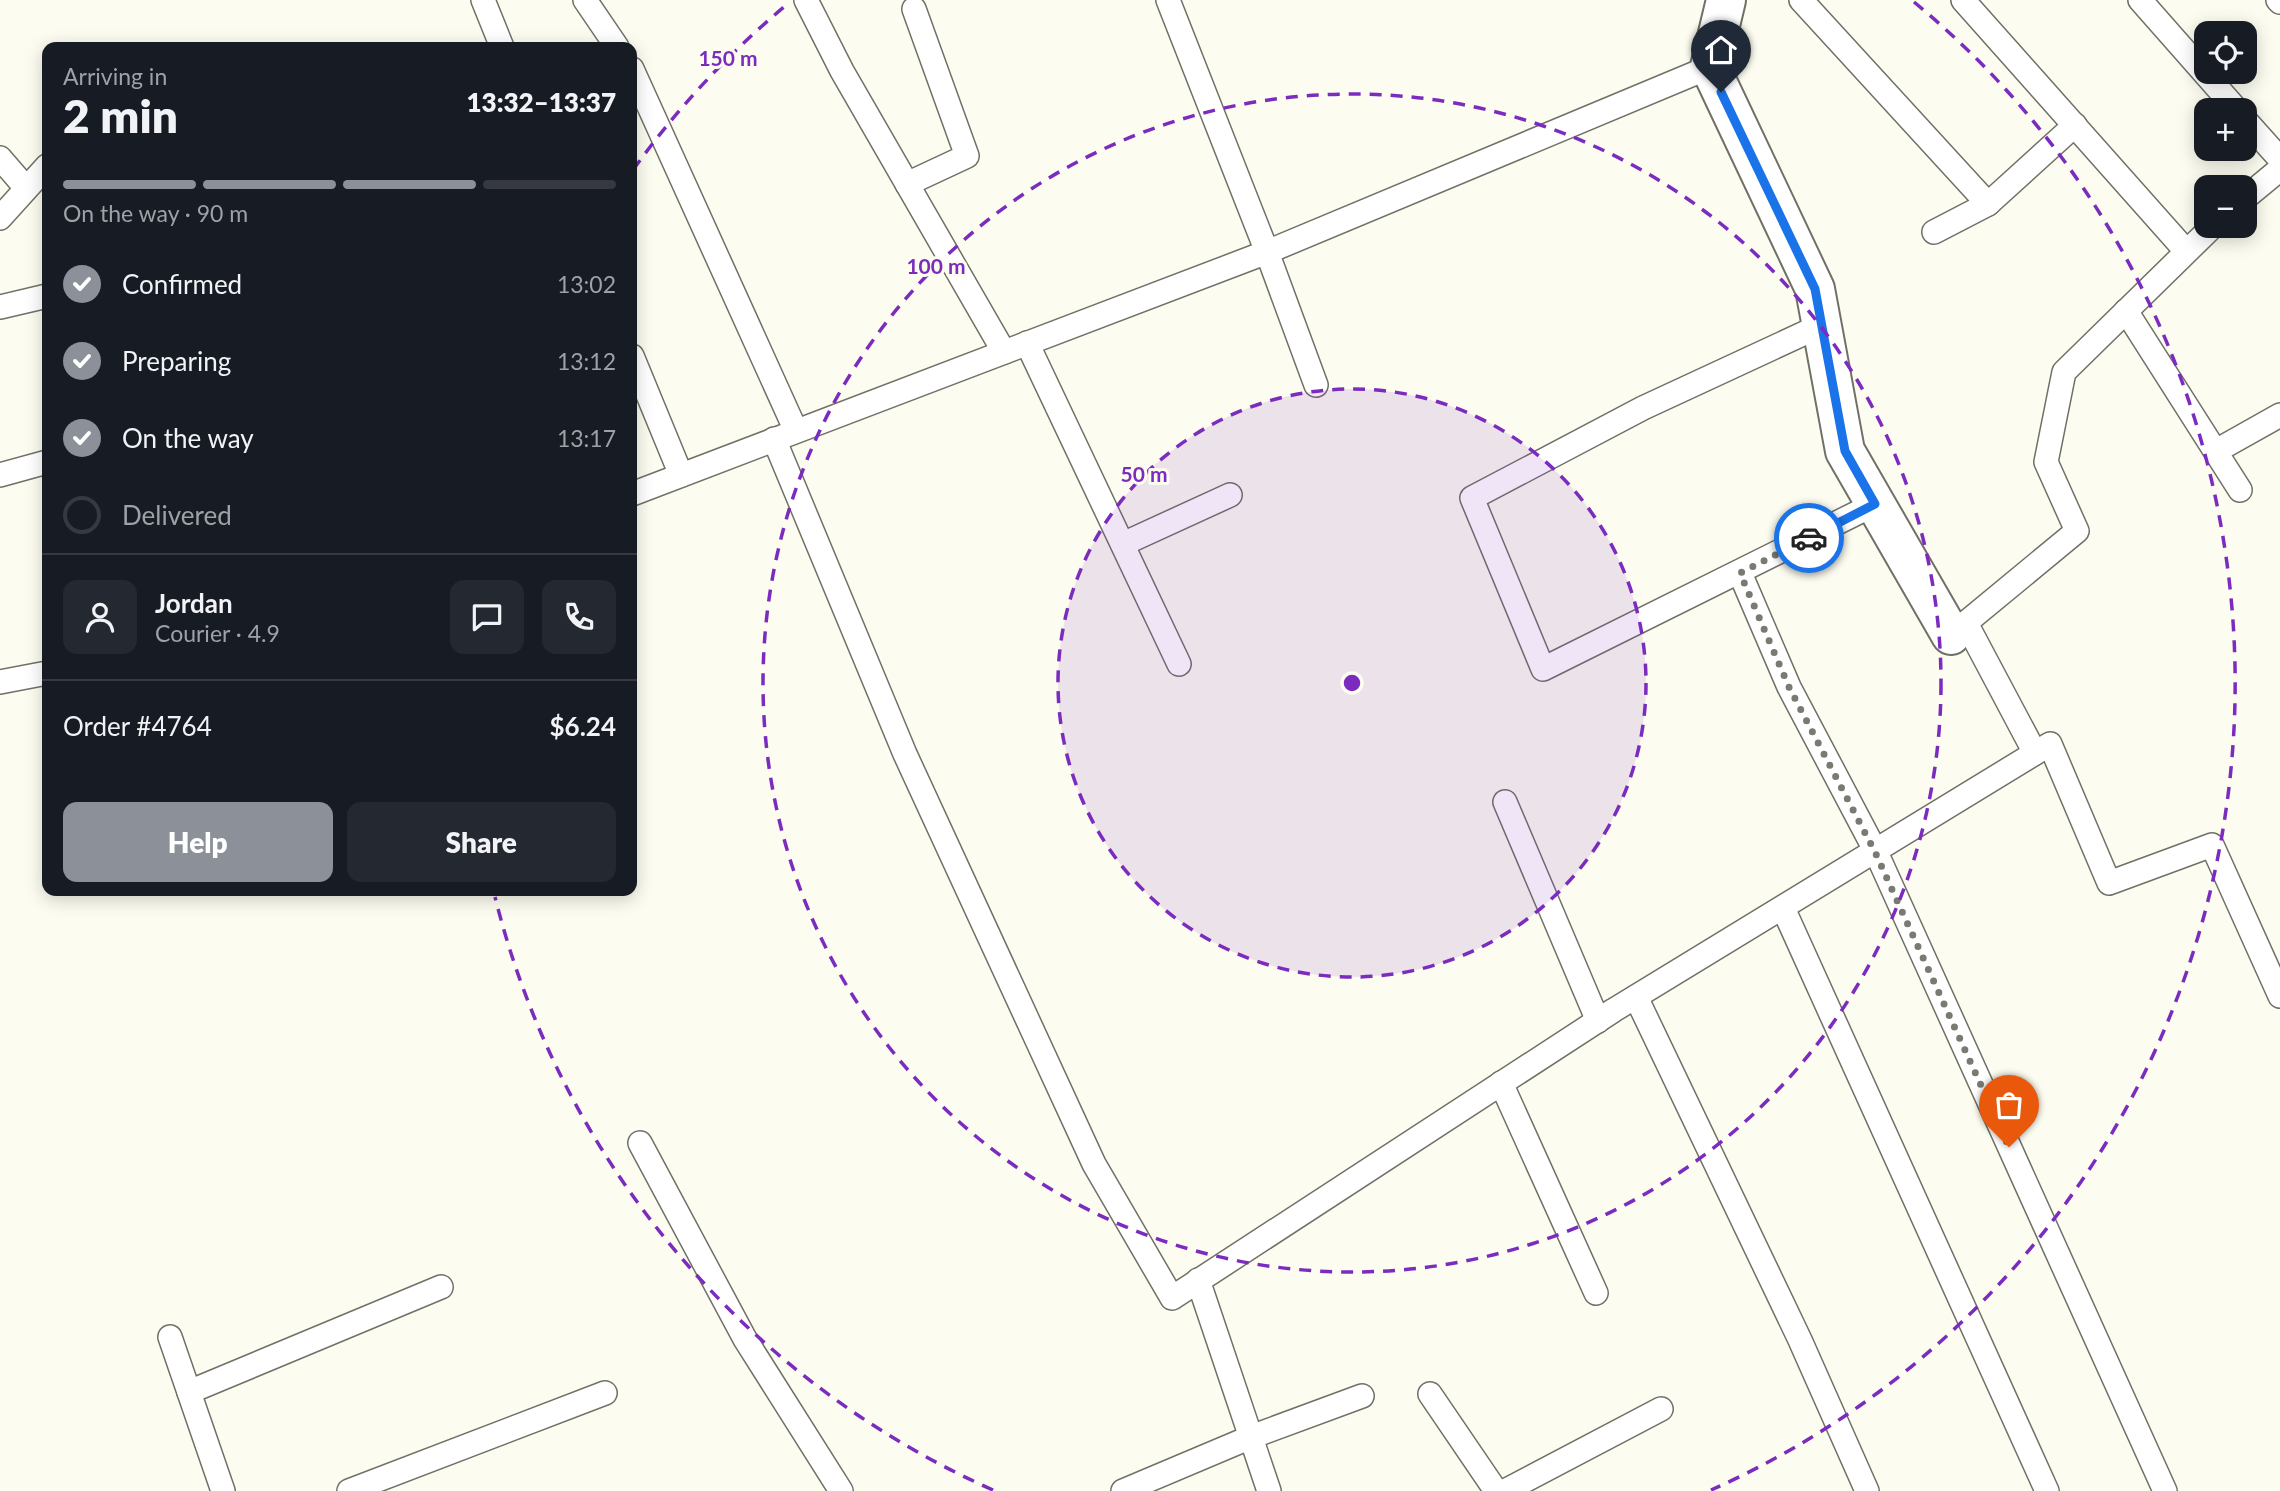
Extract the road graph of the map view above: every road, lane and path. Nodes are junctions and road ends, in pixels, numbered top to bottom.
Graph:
1 (483, 0) edge
2 (585, 0) edge
3 (806, 0) edge
4 (1168, 0) edge
5 (1726, 0) edge
6 (1801, 0) edge
7 (1963, 0) edge
8 (2140, 0) edge
9 (914, 9) dead end
10 (500, 42) edge
11 (614, 42) edge
12 (1710, 68) junction
13 (637, 80) edge
14 (2226, 98) edge
15 (2075, 125) junction
16 (2257, 133) edge
17 (0, 158) edge
18 (2280, 159) edge
19 (2280, 169) edge
20 (42, 171) edge
21 (907, 184) junction
22 (26, 188) junction
23 (2257, 188) edge
24 (1988, 204) junction
25 (0, 218) edge
26 (1934, 232) dead end
27 (2200, 238) edge
28 (2186, 251) junction
29 (1267, 252) junction
30 (42, 297) edge
31 (0, 307) edge
32 (2126, 311) junction
33 (1822, 325) junction
34 (1027, 343) junction
35 (1004, 352) junction
36 (637, 368) edge
37 (1316, 385) dead end
38 (2280, 415) edge
39 (796, 431) junction
40 (774, 439) junction
41 (2216, 451) junction
42 (42, 463) edge
43 (0, 475) edge
44 (681, 475) junction
45 (2240, 490) dead end
46 (637, 492) edge
47 (1230, 495) dead end
48 (1875, 504) junction
49 (1123, 544) junction
50 (1740, 573) junction
51 (1958, 629) junction
52 (1179, 664) dead end
53 (42, 674) edge
54 (0, 682) edge
55 (2035, 753) junction
56 (1505, 802) dead end
57 (1875, 852) junction
58 (1783, 908) junction
59 (1636, 996) junction
60 (2280, 996) edge
61 (1598, 1021) junction
62 (1501, 1083) junction
63 (640, 1143) dead end
64 (1198, 1280) junction
65 (441, 1287) dead end
66 (1596, 1293) dead end
67 (170, 1337) dead end
68 (189, 1392) junction
69 (605, 1393) dead end
70 (1430, 1394) dead end
71 (1362, 1396) dead end
72 (1661, 1409) dead end
73 (1251, 1437) junction
74 (223, 1491) edge
75 (349, 1491) edge
76 (841, 1491) edge
77 (1123, 1491) edge
78 (1269, 1491) edge
79 (1496, 1491) edge
80 (1505, 1491) edge
81 (1867, 1491) edge
82 (2047, 1491) edge
83 (2165, 1491) edge

1 - 10 lane
2 - 11 lane
3 - 21 lane
4 - 29 lane
5 - 12 street
6 - 24 lane
7 - 15 lane
8 - 14 lane
9 - 21 lane
12 - 29 lane
12 - 33 street
13 - 39 lane
15 - 24 lane
15 - 28 lane
16 - 18 lane
17 - 22 lane
19 - 23 lane
20 - 22 lane
21 - 35 lane
22 - 25 lane
24 - 26 lane
27 - 28 lane
28 - 32 lane
29 - 34 lane
29 - 37 lane
30 - 31 lane
32 - 41 lane
32 - 51 lane
33 - 48 street
33 - 50 lane
34 - 35 lane
34 - 49 lane
35 - 39 lane
36 - 44 lane
38 - 41 lane
39 - 40 lane
40 - 44 lane
40 - 64 lane
41 - 45 lane
42 - 43 lane
44 - 46 lane
47 - 49 lane
48 - 50 lane
48 - 51 street
49 - 52 lane
50 - 57 lane
51 - 55 lane
53 - 54 lane
55 - 57 lane
55 - 60 lane
56 - 61 lane
57 - 58 lane
57 - 83 lane
58 - 59 lane
58 - 82 lane
59 - 61 lane
59 - 81 lane
61 - 62 lane
62 - 64 lane
62 - 66 lane
63 - 76 lane
64 - 73 lane
65 - 68 lane
67 - 68 lane
68 - 74 lane
69 - 75 lane
70 - 79 lane
71 - 73 lane
72 - 80 lane
73 - 77 lane
73 - 78 lane

